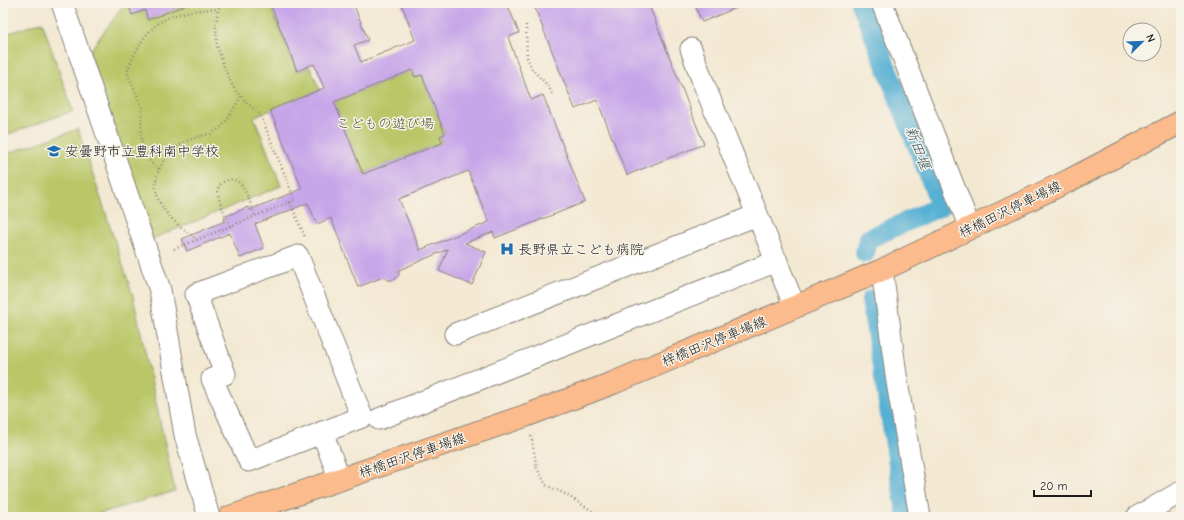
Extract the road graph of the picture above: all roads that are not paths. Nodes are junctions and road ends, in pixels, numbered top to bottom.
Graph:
1 (62, 3) edge
2 (882, 3) edge
3 (691, 49) dead end
4 (1181, 122) edge
5 (757, 215) junction
6 (970, 228) junction
7 (776, 261) junction
8 (882, 270) junction
9 (795, 307) junction
10 (455, 334) dead end
11 (379, 419) dead end
12 (322, 432) junction
13 (340, 480) junction
14 (1181, 492) edge
15 (209, 517) edge
16 (230, 517) edge
17 (920, 517) edge
18 (1137, 517) edge

1 - 15 street
2 - 6 street
3 - 5 street
4 - 6 main road, 梓橋田沢停車場線
5 - 7 street
5 - 10 street
6 - 8 main road, 梓橋田沢停車場線
7 - 9 street
7 - 11 street
8 - 9 main road, 梓橋田沢停車場線
8 - 17 street
9 - 13 main road, 梓橋田沢停車場線
12 - 12 street
12 - 13 street
13 - 16 main road, 梓橋田沢停車場線
14 - 18 street

